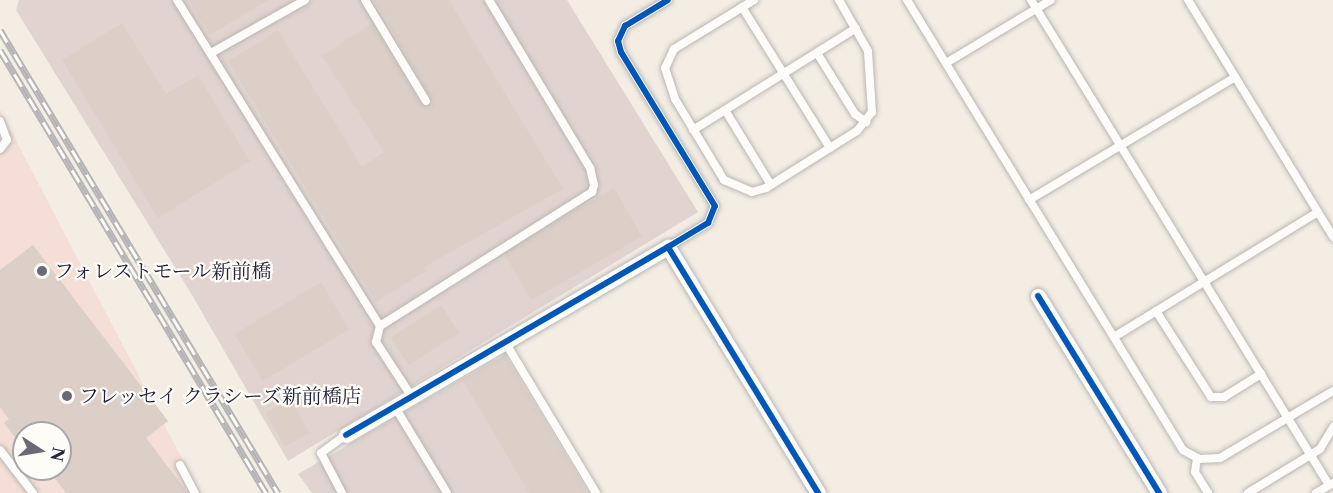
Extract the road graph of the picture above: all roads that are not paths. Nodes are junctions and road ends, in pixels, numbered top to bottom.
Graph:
1 (177, 0) edge
2 (305, 0) edge
3 (365, 0) edge
4 (489, 0) edge
5 (668, 0) edge
6 (754, 0) edge
7 (839, 0) edge
8 (907, 0) edge
9 (1031, 0) edge
10 (1051, 0) edge
11 (1188, 0) edge
12 (742, 7) junction
13 (1037, 9) junction
14 (856, 28) junction
15 (211, 53) junction
16 (817, 53) junction
17 (946, 63) junction
18 (784, 74) junction
19 (1235, 77) junction
20 (426, 101) dead end
21 (725, 110) junction
22 (0, 121) edge
23 (866, 122) junction
24 (693, 130) junction
25 (1121, 145) junction
26 (0, 148) edge
27 (830, 148) junction
28 (771, 185) junction
29 (1029, 201) junction
30 (1318, 212) junction
31 (1333, 237) edge
32 (668, 247) junction
33 (1204, 282) junction
34 (1038, 296) dead end
35 (1156, 311) junction
36 (380, 326) junction
37 (1114, 337) junction
38 (506, 342) junction
39 (1261, 374) junction
40 (1333, 391) edge
41 (412, 397) junction
42 (395, 407) junction
43 (1289, 417) junction
44 (1333, 427) edge
45 (346, 435) joint
46 (0, 450) edge
47 (1311, 455) junction
48 (1197, 458) junction
49 (180, 465) dead end
50 (1331, 484) edge
51 (33, 493) edge
52 (195, 493) edge
53 (342, 493) edge
54 (447, 493) edge
55 (596, 493) edge
56 (818, 493) edge
57 (1160, 493) edge
58 (1208, 493) edge
59 (1248, 493) edge
60 (1316, 493) edge

1 - 15 lane
2 - 15 lane
3 - 20 lane
4 - 36 lane
5 - 32 lane
6 - 12 lane
7 - 14 lane
8 - 17 lane
9 - 13 lane
10 - 13 lane
11 - 19 lane
12 - 18 lane
12 - 24 lane
13 - 17 lane
13 - 25 lane
14 - 16 lane
14 - 23 lane
15 - 36 lane
16 - 18 lane
16 - 23 lane
17 - 29 lane
18 - 21 lane
18 - 27 lane
19 - 25 lane
19 - 30 lane
21 - 24 lane
21 - 28 lane
22 - 26 lane
23 - 27 lane
24 - 28 lane
25 - 29 lane
25 - 33 lane
27 - 28 lane
29 - 37 lane
30 - 31 lane
30 - 33 lane
32 - 38 street
32 - 56 street
33 - 35 lane
33 - 39 lane
34 - 57 street
35 - 37 lane
35 - 39 lane
36 - 41 lane
37 - 48 lane
38 - 41 street
38 - 55 lane
39 - 43 lane
40 - 43 lane
41 - 42 street
42 - 45 street
42 - 54 lane
43 - 47 lane
43 - 48 lane
44 - 47 lane
45 - 53 lane
46 - 51 lane
47 - 50 lane
47 - 59 lane
48 - 58 lane
49 - 52 lane
50 - 60 lane

